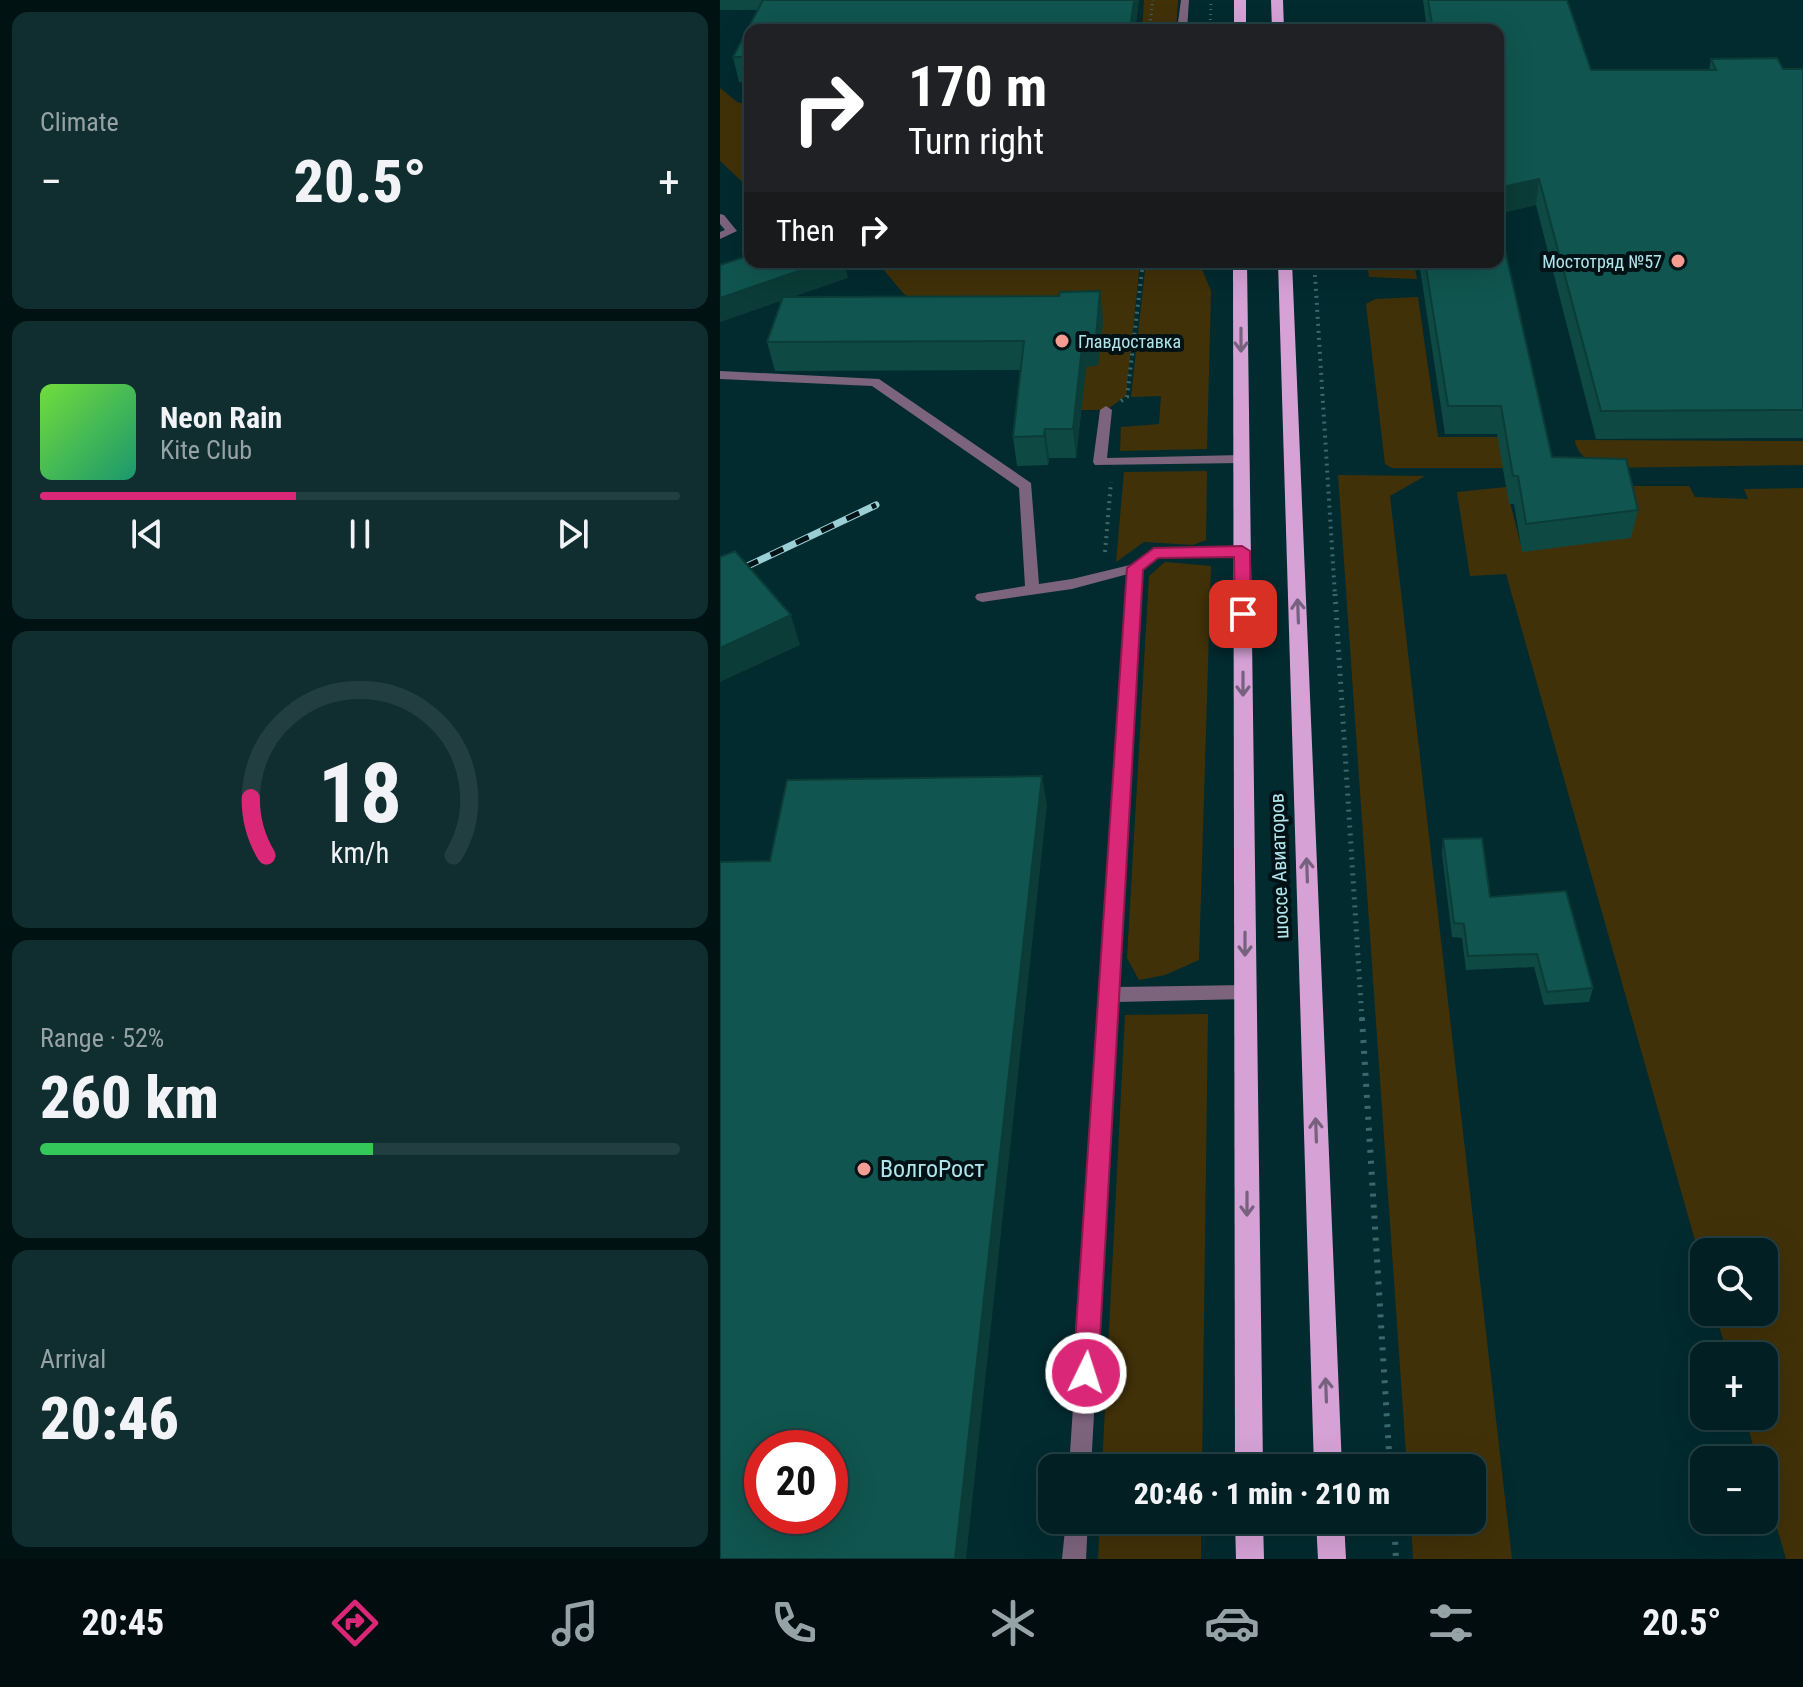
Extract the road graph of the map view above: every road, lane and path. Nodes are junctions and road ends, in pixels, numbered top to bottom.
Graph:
1 (1153, 0) edge
2 (1185, 0) edge
3 (1211, 0) edge
4 (1240, 0) edge
5 (1277, 0) edge
6 (1150, 24) edge
7 (1183, 24) edge
8 (1210, 24) edge
9 (1240, 24) edge
10 (1278, 24) edge
11 (720, 217) edge
12 (720, 236) edge
13 (1142, 268) edge
14 (1240, 268) edge
15 (1285, 268) edge
16 (1314, 268) edge
17 (720, 375) edge
18 (1106, 410) joint
19 (1242, 459) junction
20 (1113, 461) junction
21 (1242, 551) junction
22 (1135, 568) junction
23 (1104, 576) junction
24 (1032, 589) junction
25 (982, 597) dead end
26 (1246, 992) junction
27 (1109, 995) junction
28 (1081, 1454) edge
29 (1249, 1454) edge
30 (1328, 1454) edge
31 (1389, 1454) edge
32 (1076, 1534) edge
33 (1249, 1534) edge
34 (1331, 1534) edge
35 (1395, 1534) edge
36 (1074, 1559) edge
37 (1250, 1559) edge
38 (1332, 1559) edge
39 (1396, 1559) edge

1 - 6 path
2 - 7 lane
3 - 8 path
4 - 9 main road
5 - 10 main road
11 - 12 lane
13 - 18 path
14 -> 19 main road, шоссе Авиаторов
30 -> 15 main road, шоссе Авиаторов
16 - 31 path
17 - 24 lane
18 - 20 lane
19 - 20 lane
19 - 21 main road, шоссе Авиаторов
20 - 23 path
21 - 22 lane
21 -> 26 main road, шоссе Авиаторов
22 - 23 lane
22 - 27 lane
23 - 24 lane
24 - 25 lane
26 - 27 lane
26 -> 29 main road, шоссе Авиаторов
27 - 28 lane
32 - 36 lane
33 - 37 main road
34 - 38 main road
35 - 39 path

